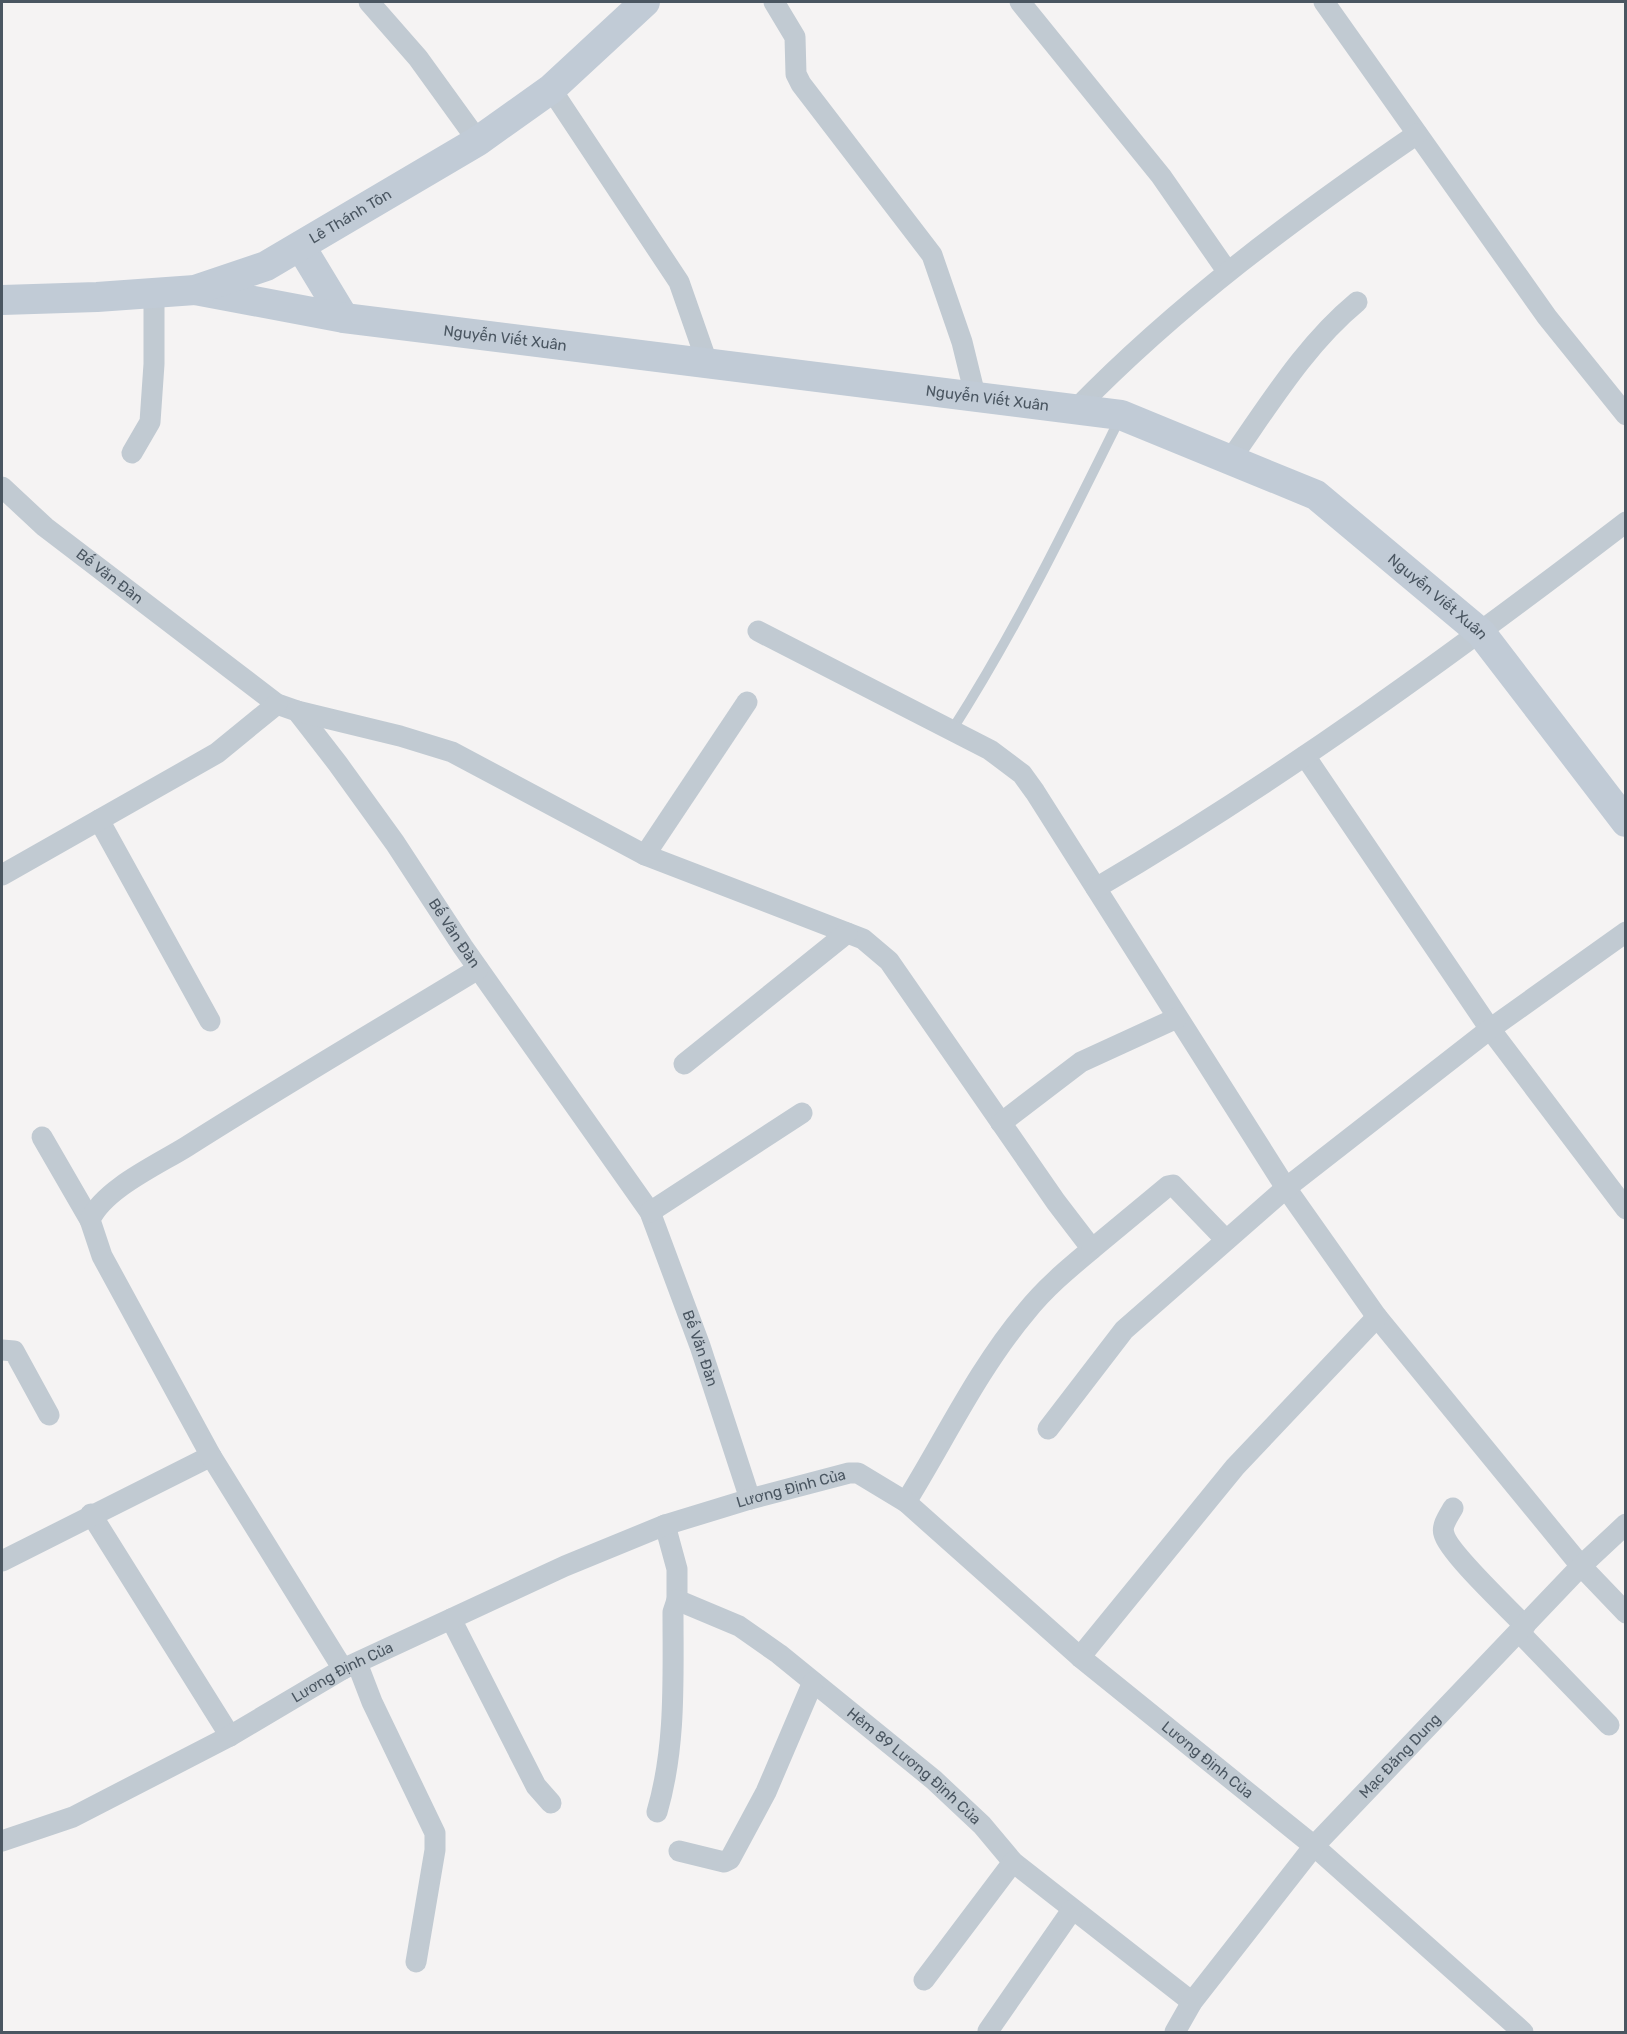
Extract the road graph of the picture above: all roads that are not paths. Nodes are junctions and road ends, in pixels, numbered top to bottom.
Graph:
1 (369, 2) edge
2 (645, 2) edge
3 (774, 2) edge
4 (1020, 2) edge
5 (1324, 2) edge
6 (551, 89) junction
7 (1417, 134) junction
8 (478, 141) junction
9 (301, 247) junction
10 (1227, 271) junction
11 (195, 290) junction
12 (154, 293) junction
13 (2, 300) edge
14 (1357, 302) dead end
15 (344, 318) junction
16 (707, 362) junction
17 (975, 395) junction
18 (1076, 409) junction
19 (1121, 415) junction
20 (1626, 415) edge
21 (132, 453) dead end
22 (1230, 460) junction
23 (2, 487) edge
24 (1626, 522) edge
25 (758, 632) dead end
26 (1481, 633) junction
27 (747, 702) dead end
28 (287, 707) junction
29 (952, 730) junction
30 (1305, 756) junction
31 (99, 820) junction
32 (1626, 822) edge
33 (645, 855) junction
34 (2, 874) edge
35 (1096, 888) junction
36 (1626, 932) edge
37 (847, 933) junction
38 (478, 969) junction
39 (1177, 1018) junction
40 (210, 1021) dead end
41 (1490, 1029) junction
42 (684, 1064) dead end
43 (802, 1113) dead end
44 (1002, 1123) junction
45 (42, 1137) dead end
46 (1286, 1188) junction
47 (1626, 1209) edge
48 (650, 1212) junction
49 (90, 1220) junction
50 (1226, 1240) junction
51 (1092, 1249) junction
52 (1377, 1317) junction
53 (2, 1350) edge
54 (49, 1415) dead end
55 (1048, 1429) dead end
56 (212, 1456) junction
57 (750, 1499) junction
58 (906, 1502) junction
59 (1453, 1508) dead end
60 (91, 1514) junction
61 (1626, 1524) edge
62 (665, 1525) junction
63 (2, 1561) edge
64 (1581, 1566) junction
65 (677, 1600) junction
66 (1626, 1613) edge
67 (452, 1619) junction
68 (1522, 1629) junction
69 (1080, 1657) junction
70 (350, 1666) junction
71 (813, 1682) junction
72 (1609, 1725) dead end
73 (230, 1736) junction
74 (551, 1803) dead end
75 (657, 1812) dead end
76 (2, 1841) edge
77 (1314, 1846) junction
78 (679, 1851) dead end
79 (1013, 1862) junction
80 (1072, 1910) junction
81 (416, 1962) dead end
82 (924, 1980) dead end
83 (1192, 2002) junction
84 (988, 2031) dead end
85 (1517, 2031) edge
86 (1175, 2032) edge

1 - 8 street
2 - 6 street, Lê Thánh Tôn
3 - 17 street
4 - 10 street
5 - 7 street
6 - 8 street, Lê Thánh Tôn
6 - 16 street
7 - 10 street
7 - 20 street
8 - 9 street, Lê Thánh Tôn
9 - 11 street, Lê Thánh Tôn
9 - 15 street
10 - 18 street
11 - 12 street, Lê Thánh Tôn
11 - 15 street, Nguyễn Viết Xuân
12 - 13 street, Lê Thánh Tôn
12 - 21 street
14 - 22 street
15 - 16 street, Nguyễn Viết Xuân
16 - 17 street, Nguyễn Viết Xuân
17 - 18 street, Nguyễn Viết Xuân
18 - 19 street, Nguyễn Viết Xuân
19 - 22 street, Nguyễn Viết Xuân
19 - 29 lane
22 - 26 street, Nguyễn Viết Xuân
23 - 28 street, Bế Văn Đàn
24 - 26 street
25 - 29 street
26 - 30 street
26 - 32 street, Nguyễn Viết Xuân
27 - 33 street
28 - 31 street
28 - 33 street
28 - 38 street, Bế Văn Đàn
29 - 35 street
30 - 35 street
30 - 41 street
31 - 34 street
31 - 40 street
33 - 37 street
35 - 39 street
36 - 41 street
37 - 42 street
37 - 44 street
38 - 48 street, Bế Văn Đàn
38 - 49 street
39 - 44 street
39 - 46 street
41 - 46 street
41 - 47 street
43 - 48 street
44 - 51 street
45 - 49 street
46 - 50 street
46 - 52 street
48 - 57 street, Bế Văn Đàn
49 - 56 street
50 - 51 street
50 - 55 street
51 - 58 street
52 - 64 street
52 - 69 street
53 - 54 street
56 - 60 street
56 - 70 street
57 - 58 street, Lương Định Của
57 - 62 street, Lương Định Của
58 - 69 street, Lương Định Của
59 - 68 street
60 - 63 street
60 - 73 street
61 - 64 street, Mạc Đăng Dung
62 - 65 street
62 - 67 street, Lương Định Của
64 - 66 street
64 - 68 street, Mạc Đăng Dung
65 - 71 street, Hẻm 89 Lương Định Của
65 - 75 street
67 - 70 street, Lương Định Của
67 - 74 street
68 - 72 street
68 - 77 street, Mạc Đăng Dung
69 - 77 street, Lương Định Của
70 - 73 street, Lương Định Của
70 - 81 street
71 - 78 street
71 - 79 street, Hẻm 89 Lương Định Của
73 - 76 street, Lương Định Của
77 - 83 street, Mạc Đăng Dung
77 - 85 street, Lương Định Của
79 - 80 street, Hẻm 89 Lương Định Của
79 - 82 street
80 - 83 street, Hẻm 89 Lương Định Của
80 - 84 street
83 - 86 street, Mạc Đăng Dung

